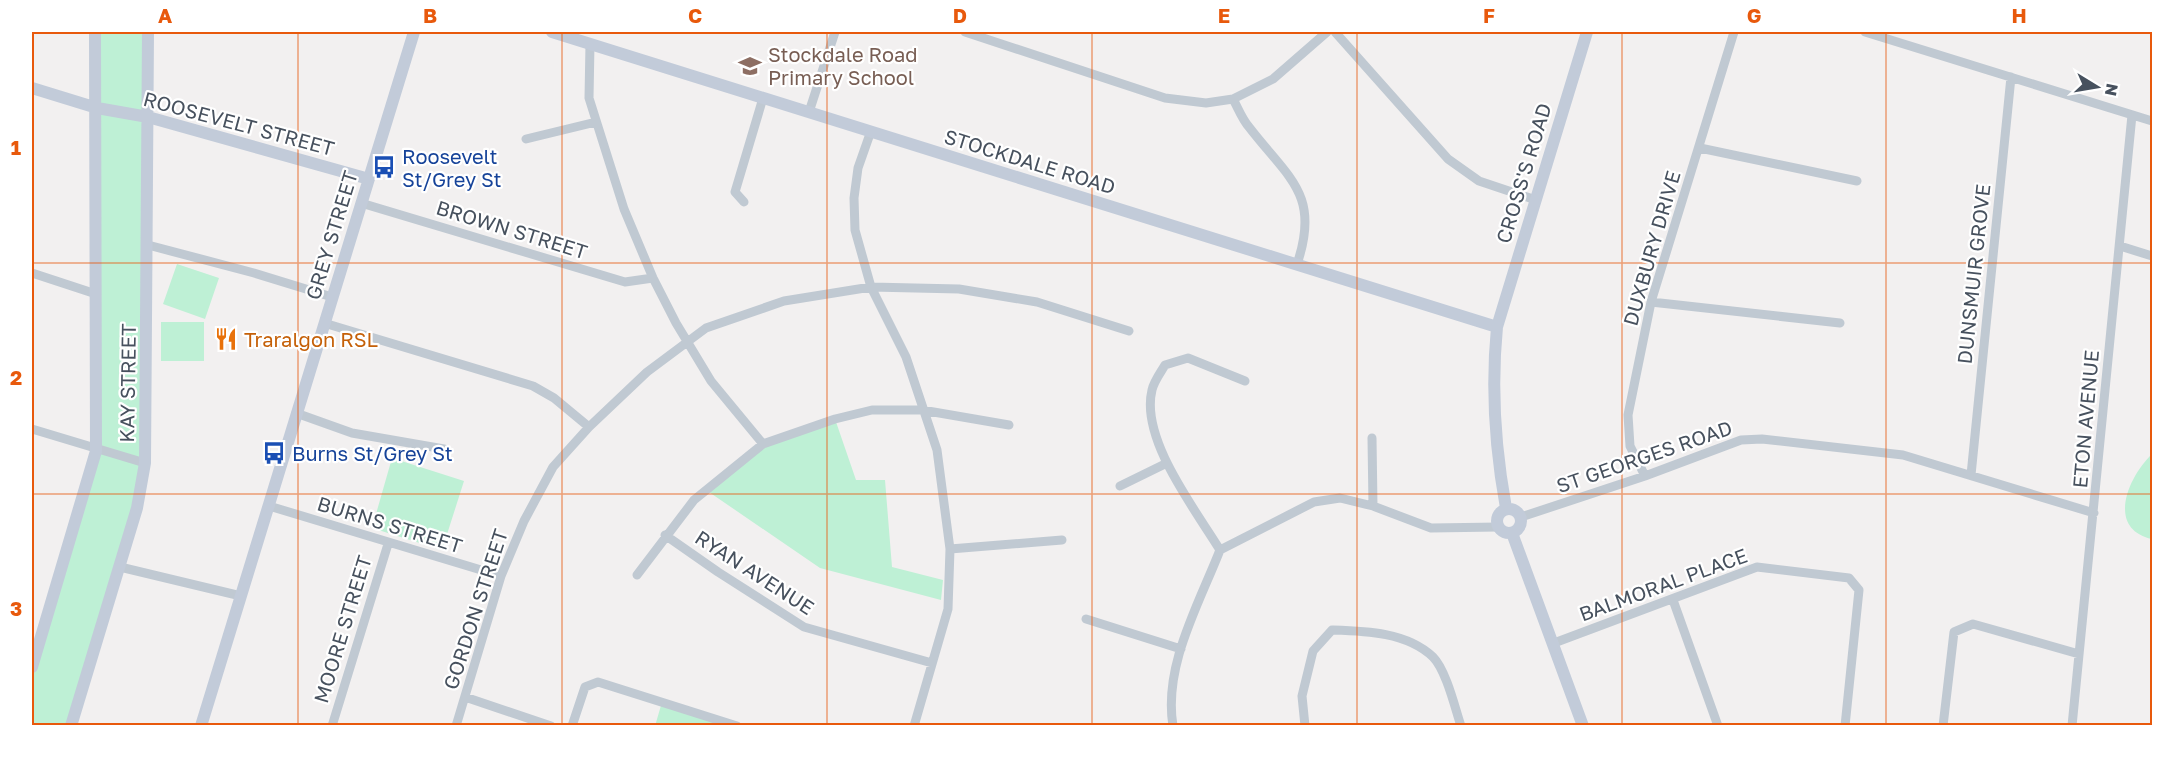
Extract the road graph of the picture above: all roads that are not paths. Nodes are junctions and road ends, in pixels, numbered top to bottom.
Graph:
1 (95, 32) edge
2 (148, 32) edge
3 (414, 32) edge
4 (552, 32) edge
5 (835, 32) edge
6 (971, 32) edge
7 (1328, 32) edge
8 (1335, 32) edge
9 (1587, 32) edge
10 (1734, 32) edge
11 (1865, 32) edge
12 (590, 44) junction
13 (2011, 77) junction
14 (32, 88) edge
15 (763, 98) junction
16 (1233, 99) junction
17 (97, 108) junction
18 (808, 112) junction
19 (2132, 115) junction
20 (148, 117) junction
21 (2152, 121) edge
22 (596, 122) junction
23 (871, 131) junction
24 (526, 140) dead end
25 (1700, 148) junction
26 (369, 179) junction
27 (1857, 181) dead end
28 (1536, 200) junction
29 (744, 202) dead end
30 (362, 203) junction
31 (148, 245) junction
32 (2120, 246) junction
33 (2152, 256) edge
34 (1297, 264) junction
35 (32, 273) edge
36 (653, 278) junction
37 (871, 287) junction
38 (96, 294) junction
39 (332, 297) junction
40 (1651, 302) junction
41 (324, 323) junction
42 (1840, 323) dead end
43 (1497, 327) junction
44 (1129, 331) dead end
45 (689, 342) junction
46 (1245, 381) dead end
47 (922, 410) junction
48 (296, 413) junction
49 (1009, 425) dead end
50 (589, 427) junction
51 (32, 429) edge
52 (1372, 438) dead end
53 (763, 444) junction
54 (444, 448) dead end
55 (96, 451) junction
56 (145, 463) junction
57 (1167, 463) junction
58 (1971, 475) junction
59 (1645, 476) junction
60 (1120, 486) dead end
61 (269, 506) junction
62 (1373, 506) junction
63 (1506, 508) junction
64 (2094, 513) junction
65 (1521, 517) junction
66 (1498, 526) junction
67 (1512, 533) junction
68 (665, 535) junction
69 (1062, 540) dead end
70 (387, 544) junction
71 (950, 549) junction
72 (1220, 550) junction
73 (120, 567) junction
74 (637, 575) dead end
75 (501, 576) junction
76 (241, 596) junction
77 (1672, 600) junction
78 (1086, 619) dead end
79 (1554, 643) junction
80 (1181, 649) junction
81 (2079, 654) junction
82 (932, 663) junction
83 (32, 667) edge
84 (465, 697) junction
85 (71, 726) edge
86 (201, 726) edge
87 (332, 726) edge
88 (456, 726) edge
89 (551, 726) edge
90 (572, 726) edge
91 (736, 726) edge
92 (914, 726) edge
93 (1173, 726) edge
94 (1305, 726) edge
95 (1461, 726) edge
96 (1583, 726) edge
97 (1718, 726) edge
98 (1845, 726) edge
99 (1943, 726) edge
100 (2072, 726) edge

1 - 17 street, KAY STREET
2 - 20 street, KAY STREET
3 - 26 street, GREY STREET
4 - 12 street, STOCKDALE ROAD
5 - 18 street
6 - 16 street
7 - 16 street
8 - 28 street
9 - 28 street, CROSS'S ROAD
10 - 25 street, DUXBURY DRIVE
11 - 13 street
12 - 15 street, STOCKDALE ROAD
12 - 22 street
13 - 19 street
13 - 58 street, DUNSMUIR GROVE
14 - 17 street, ROOSEVELT STREET
15 - 18 street, STOCKDALE ROAD
15 - 29 street
16 - 34 street
17 - 20 street, ROOSEVELT STREET
17 - 38 street, KAY STREET
18 - 23 street, STOCKDALE ROAD
19 - 21 street
19 - 32 street, ETON AVENUE
20 - 26 street, ROOSEVELT STREET
20 - 31 street, KAY STREET
22 - 24 street
22 - 36 street
23 - 34 street, STOCKDALE ROAD
23 - 37 street
25 - 27 street
25 - 40 street, DUXBURY DRIVE
26 - 30 street, GREY STREET
28 - 43 street, CROSS'S ROAD
30 - 36 street, BROWN STREET
30 - 39 street, GREY STREET
31 - 39 street
31 - 56 street, KAY STREET
32 - 33 street
32 - 64 street, ETON AVENUE
34 - 43 street, STOCKDALE ROAD
35 - 38 street
36 - 45 street
37 - 44 street, GORDON STREET
37 - 45 street, GORDON STREET
37 - 47 street
38 - 55 street, KAY STREET
39 - 41 street, GREY STREET
40 - 42 street
40 - 59 street, DUXBURY DRIVE
41 - 48 street, GREY STREET
41 - 50 street
43 - 63 street, CROSS'S ROAD
45 - 50 street, GORDON STREET
45 - 53 street
46 - 57 street
47 - 49 street
47 - 53 street
47 - 71 street
48 - 54 street
48 - 61 street, GREY STREET
50 - 75 street, GORDON STREET
51 - 55 street
52 - 62 street
53 - 68 street
55 - 56 street
55 - 83 street, KAY STREET
56 - 73 street, KAY STREET
57 - 60 street
57 - 72 street
58 - 59 street, ST GEORGES ROAD
58 - 64 street, ST GEORGES ROAD
59 - 65 street, ST GEORGES ROAD
61 - 70 street, BURNS STREET
61 - 76 street, GREY STREET
62 - 66 street
62 - 72 street
63 - 65 street
63 - 66 street
64 - 81 street, ETON AVENUE
65 - 67 street
66 - 67 street
67 - 79 street
68 - 74 street
68 - 82 street, RYAN AVENUE
69 - 71 street
70 - 75 street, BURNS STREET
70 - 87 street, MOORE STREET
71 - 82 street
72 - 80 street
73 - 76 street
73 - 85 street, KAY STREET
75 - 84 street, GORDON STREET
76 - 86 street, GREY STREET
77 - 79 street, BALMORAL PLACE
77 - 97 street
77 - 98 street, BALMORAL PLACE
78 - 80 street
79 - 96 street
80 - 93 street
81 - 99 street
81 - 100 street, ETON AVENUE
82 - 92 street
84 - 88 street, GORDON STREET
84 - 89 street
90 - 91 street
94 - 95 street

